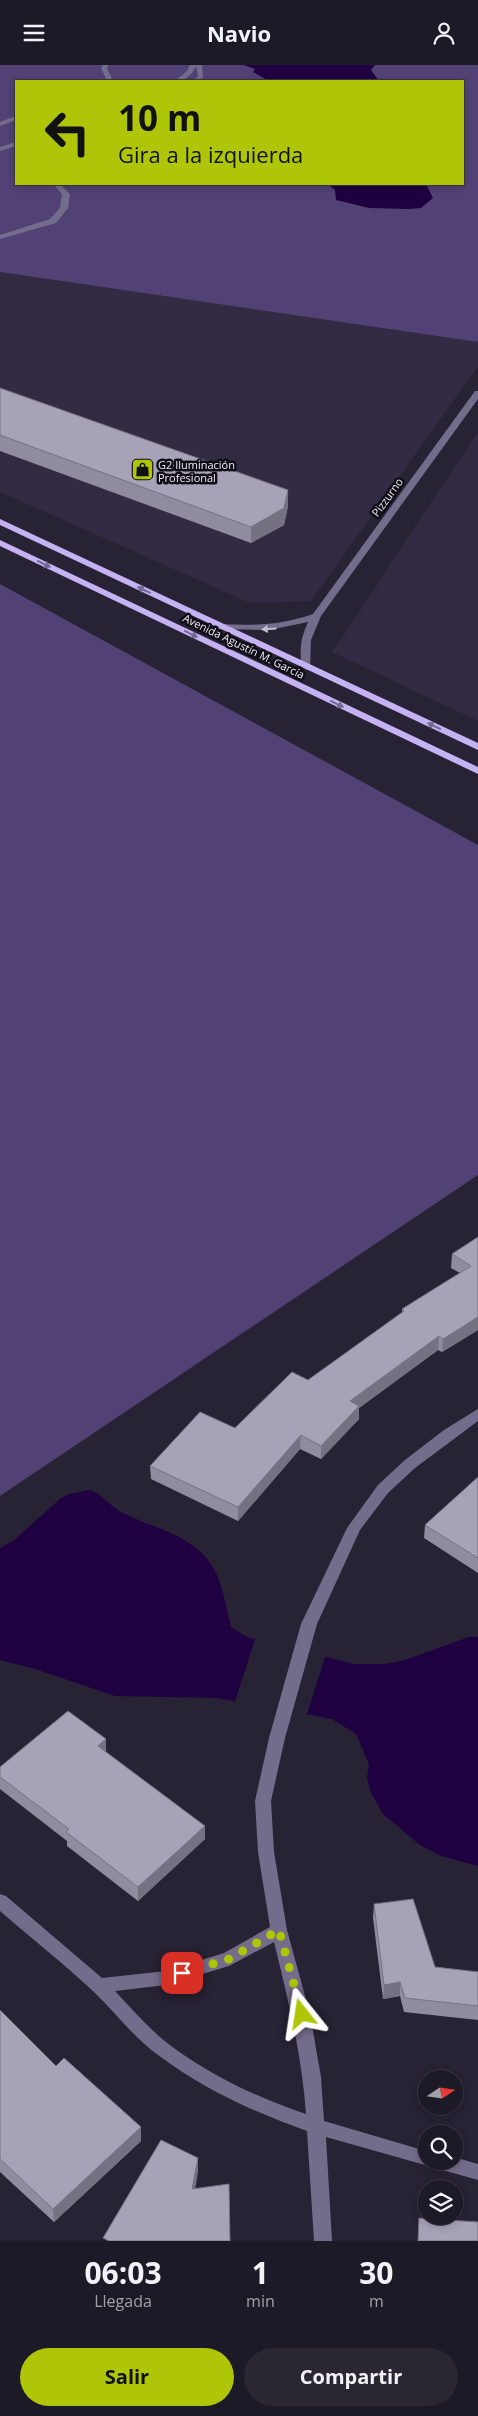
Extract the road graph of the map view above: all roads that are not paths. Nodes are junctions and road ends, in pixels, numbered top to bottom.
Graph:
1 (106, 65) edge
2 (193, 65) edge
3 (199, 65) edge
4 (110, 80) edge
5 (179, 80) edge
6 (197, 80) edge
7 (15, 118) edge
8 (0, 124) edge
9 (15, 144) edge
10 (0, 149) edge
11 (57, 185) edge
12 (0, 237) edge
13 (478, 393) edge
14 (0, 522) edge
15 (0, 543) edge
16 (316, 616) junction
17 (221, 627) junction
18 (307, 667) junction
19 (478, 747) edge
20 (478, 771) edge
21 (478, 1415) edge
22 (0, 1901) edge
23 (279, 1930) junction
24 (99, 1986) junction
25 (317, 2128) junction
26 (418, 2157) edge
27 (463, 2168) edge
28 (478, 2172) edge
29 (323, 2241) edge

1 - 4 street
2 - 5 street
3 - 6 street
7 - 8 street
9 - 10 street
11 - 12 street
13 - 16 street, Pizzurno
17 -> 14 main road, Avenida Agustín M. García
15 -> 20 main road, Avenida Agustín M. García
16 -> 17 street
16 - 18 street, Pizzurno
17 - 18 main road, Avenida Agustín M. García
19 -> 18 main road, Avenida Agustín M. García
21 - 23 street
22 - 24 street
23 - 24 street
23 - 25 street
24 - 25 street
25 - 26 street
25 - 29 street
27 - 28 street

